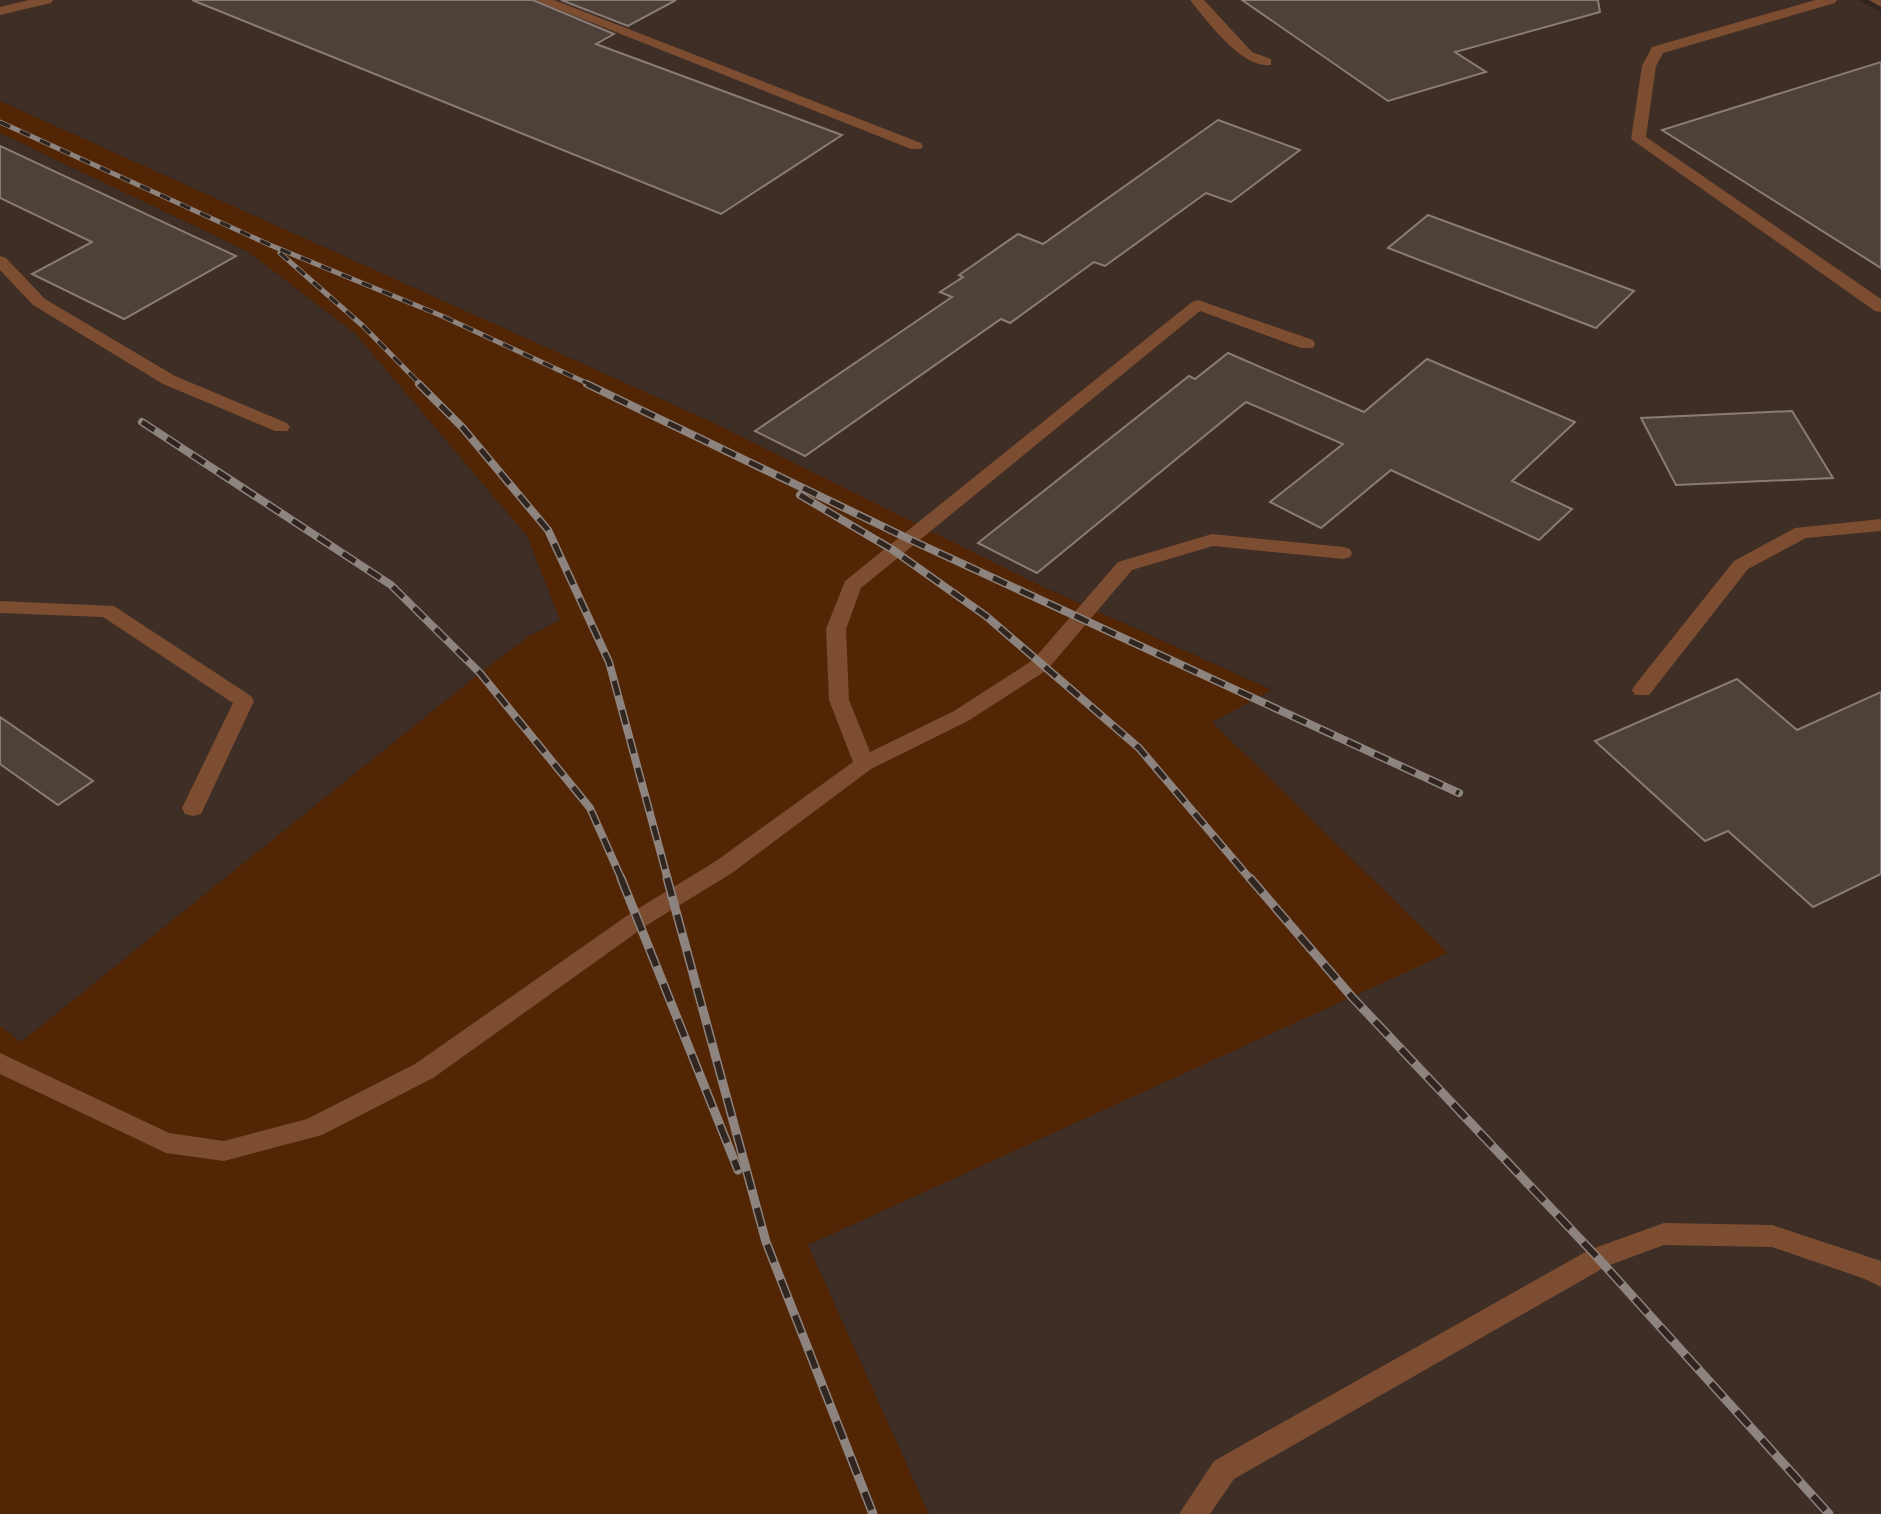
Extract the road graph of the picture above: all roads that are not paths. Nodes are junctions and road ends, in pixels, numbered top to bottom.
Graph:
1 (46, 0) edge
2 (542, 0) edge
3 (1197, 0) edge
4 (1830, 0) edge
5 (1876, 0) edge
6 (1881, 3) edge
7 (0, 11) edge
8 (1266, 62) dead end
9 (916, 146) dead end
10 (0, 261) edge
11 (1881, 307) edge
12 (1307, 344) dead end
13 (281, 426) dead end
14 (1881, 525) edge
15 (1343, 553) dead end
16 (0, 607) edge
17 (1642, 690) dead end
18 (864, 764) junction
19 (193, 808) dead end
20 (0, 1063) edge
21 (1881, 1275) edge
22 (1193, 1514) edge

1 - 7 street
2 - 9 street
3 - 8 street
4 - 11 street
5 - 6 street
10 - 13 street
12 - 18 street
14 - 17 street
15 - 18 street
16 - 19 street
18 - 20 street
21 - 22 street

